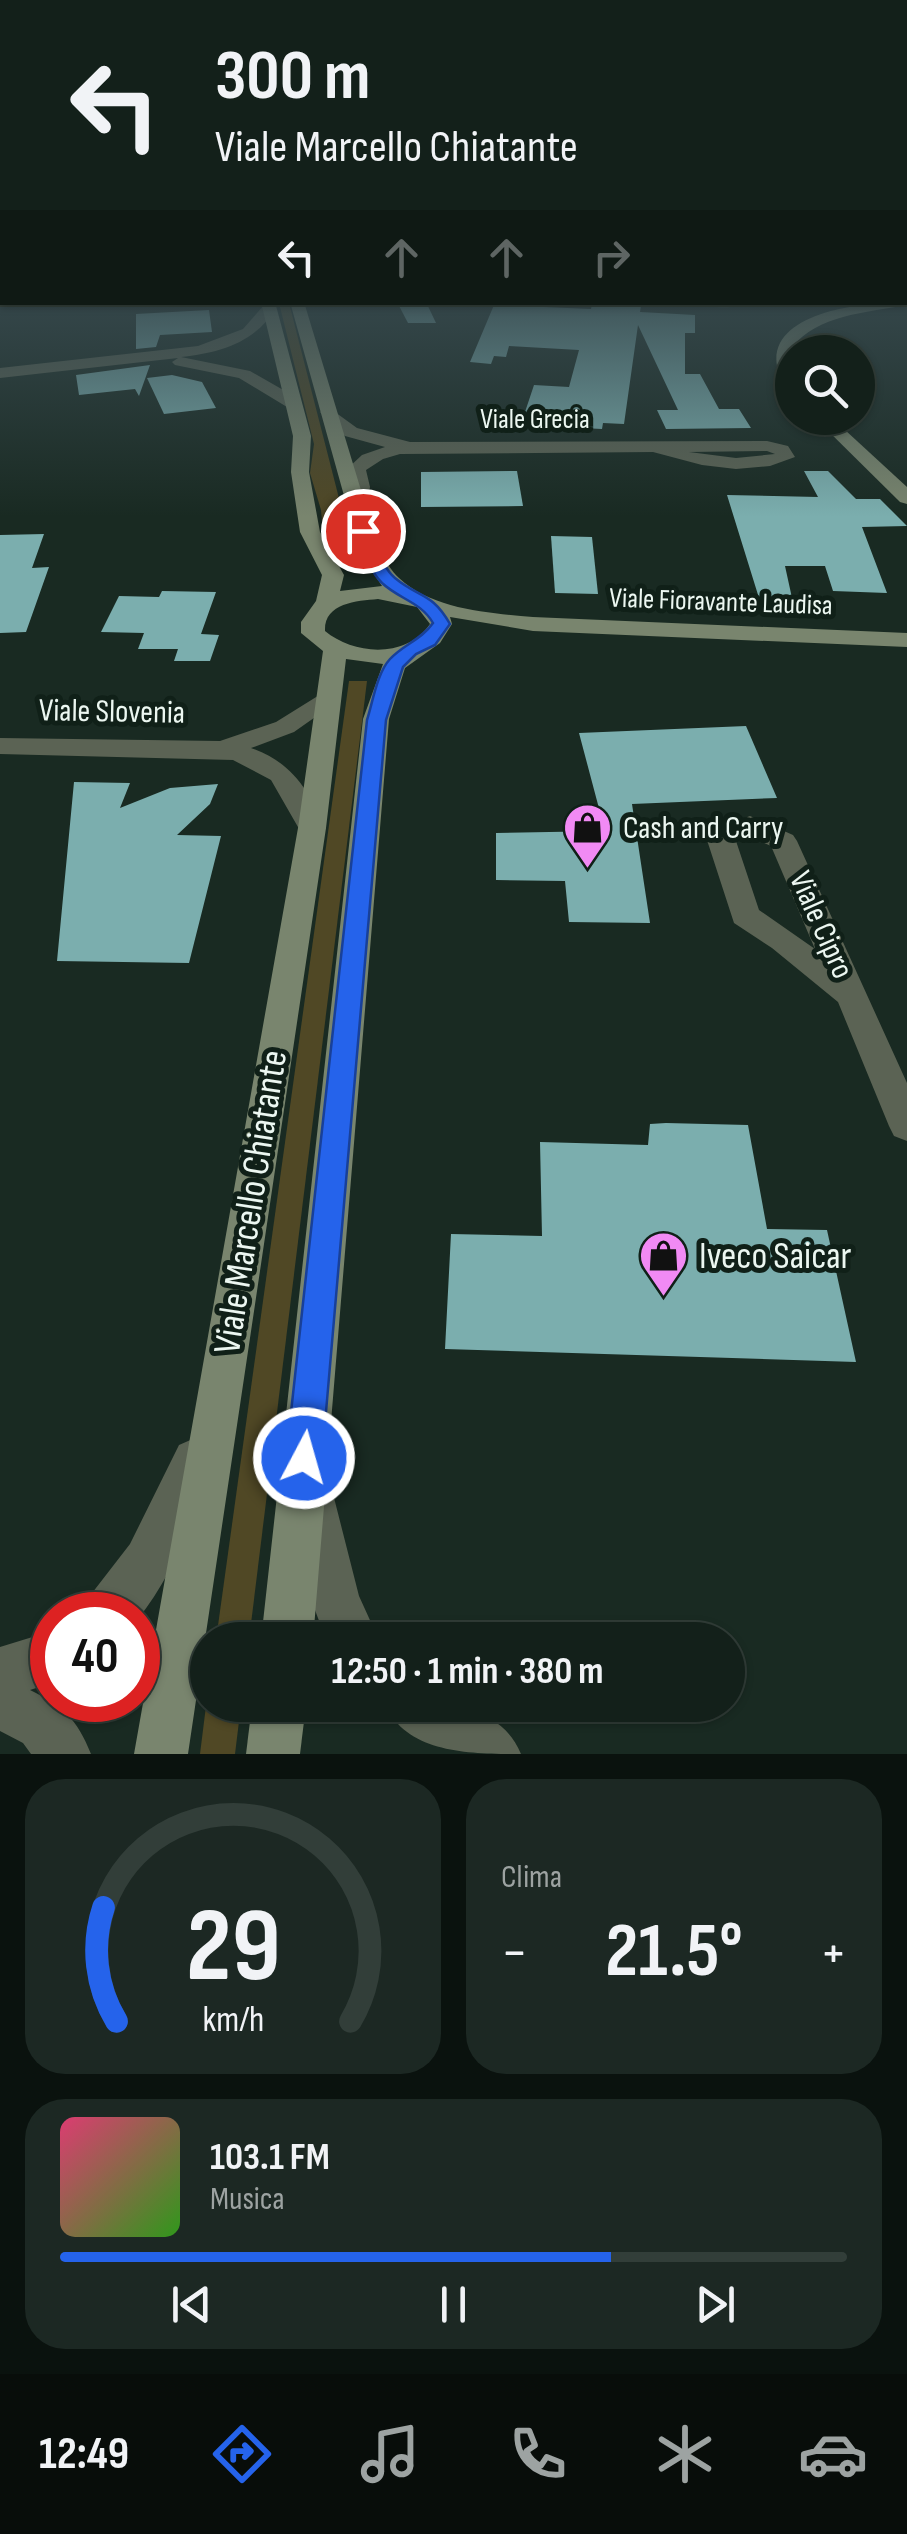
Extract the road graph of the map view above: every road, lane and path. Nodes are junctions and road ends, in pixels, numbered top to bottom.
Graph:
1 (172, 354) edge
2 (281, 354) edge
3 (312, 354) edge
4 (137, 360) junction
5 (0, 374) edge
6 (293, 402) junction
7 (328, 412) junction
8 (841, 435) edge
9 (654, 446) junction
10 (417, 447) junction
11 (907, 498) edge
12 (356, 510) junction
13 (423, 602) junction
14 (326, 605) junction
15 (533, 624) junction
16 (907, 640) edge
17 (419, 646) junction
18 (335, 650) junction
19 (329, 696) junction
20 (0, 746) edge
21 (223, 749) junction
22 (312, 828) junction
23 (852, 995) junction
24 (907, 1126) edge
25 (216, 1412) junction
26 (304, 1458) junction
27 (129, 1592) edge
28 (289, 1622) edge
29 (345, 1622) edge
30 (30, 1664) edge
31 (0, 1672) edge
32 (0, 1703) edge
33 (277, 1722) edge
34 (440, 1722) edge
35 (64, 1754) edge
36 (161, 1754) edge
37 (273, 1754) edge
38 (494, 1754) edge

1 - 4 street
2 - 6 street
3 - 7 street
4 - 5 street
4 - 6 street
6 - 14 street
7 - 10 street, Viale Grecia
7 - 12 street
8 - 11 street
9 - 9 street, Viale Grecia
9 - 10 street, Viale Grecia
10 - 12 street, Viale Grecia
12 - 13 street
13 - 14 street
13 - 15 street, Viale Fioravante Laudisa
13 - 17 street, Viale Marcello Chiatante
14 - 18 street
15 - 16 street, Viale Fioravante Laudisa
15 - 17 street, Viale Fioravante Laudisa
17 - 18 street
17 - 26 street, Viale Marcello Chiatante
18 - 19 street, Viale Marcello Chiatante
19 - 21 street, Viale Slovenia
19 - 22 street, Viale Marcello Chiatante
20 - 21 street, Viale Slovenia
21 - 22 street, Viale Slovenia
22 - 25 street, Viale Marcello Chiatante
23 - 23 street, Viale Cipro
23 - 24 street, Viale Cipro
25 - 27 street
25 - 36 street, Viale Marcello Chiatante
26 - 28 street, Viale Marcello Chiatante
26 - 29 street
30 - 31 street
32 - 35 street
33 - 37 street
34 - 38 street

